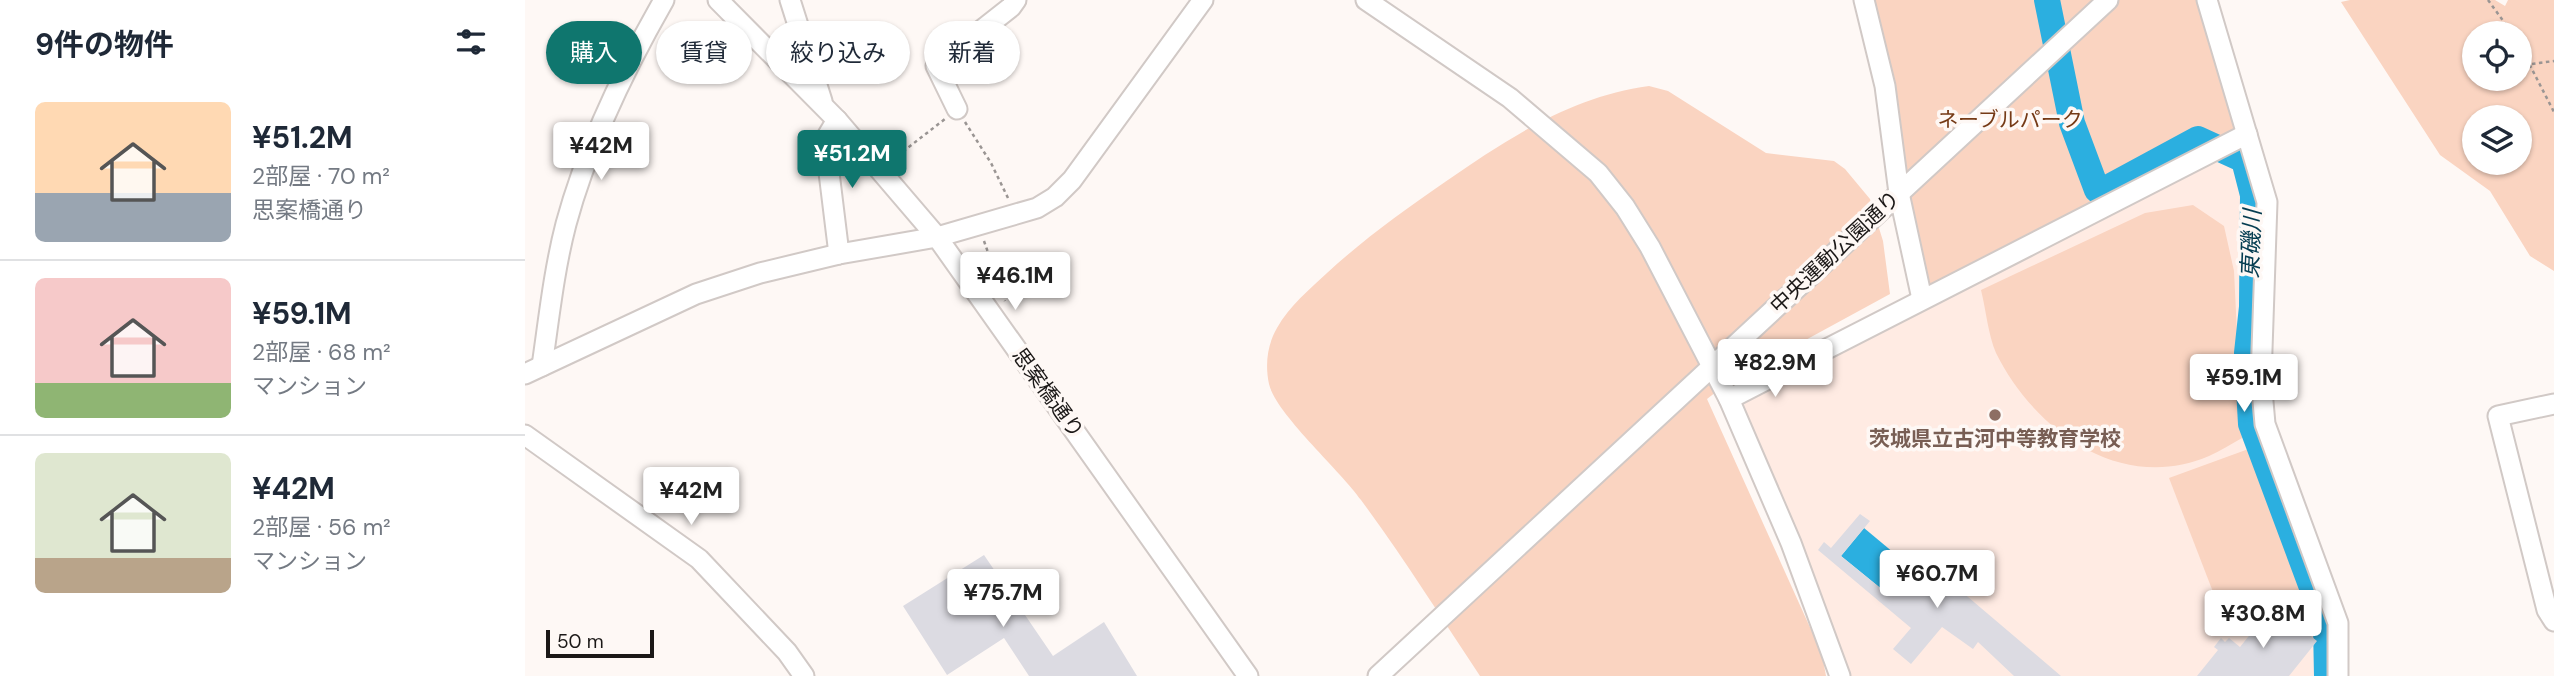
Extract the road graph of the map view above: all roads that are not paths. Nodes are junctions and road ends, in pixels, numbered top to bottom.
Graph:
1 (664, 0) edge
2 (718, 0) edge
3 (790, 0) edge
4 (1016, 0) edge
5 (1203, 0) edge
6 (1366, 0) edge
7 (1864, 0) edge
8 (2108, 0) edge
9 (2207, 0) edge
10 (823, 105) junction
11 (957, 109) road end
12 (837, 120) junction
13 (2247, 134) junction
14 (1899, 193) junction
15 (937, 237) junction
16 (839, 254) junction
17 (1922, 299) junction
18 (1712, 368) junction
19 (534, 370) edge
20 (1729, 399) junction
21 (2554, 404) edge
22 (525, 435) edge
23 (2554, 621) edge
24 (804, 676) edge
25 (1248, 676) edge
26 (1378, 676) edge
27 (1840, 676) edge
28 (2338, 676) edge

1 - 19 street
2 - 10 street, 思案橋通り
3 - 10 street
4 - 11 street
5 - 15 street
6 - 18 street
7 - 14 street
8 - 14 street, 中央運動公園通り
9 - 13 street
10 - 12 street, 思案橋通り
12 - 15 street, 思案橋通り
12 - 16 street
13 - 17 street
13 - 28 street
14 - 17 street
14 - 18 street, 中央運動公園通り
15 - 16 street
15 - 25 street, 思案橋通り
16 - 19 street
17 - 20 street
18 - 20 street
18 - 26 street, 中央運動公園通り
20 - 27 street
21 - 23 street
22 - 24 street

